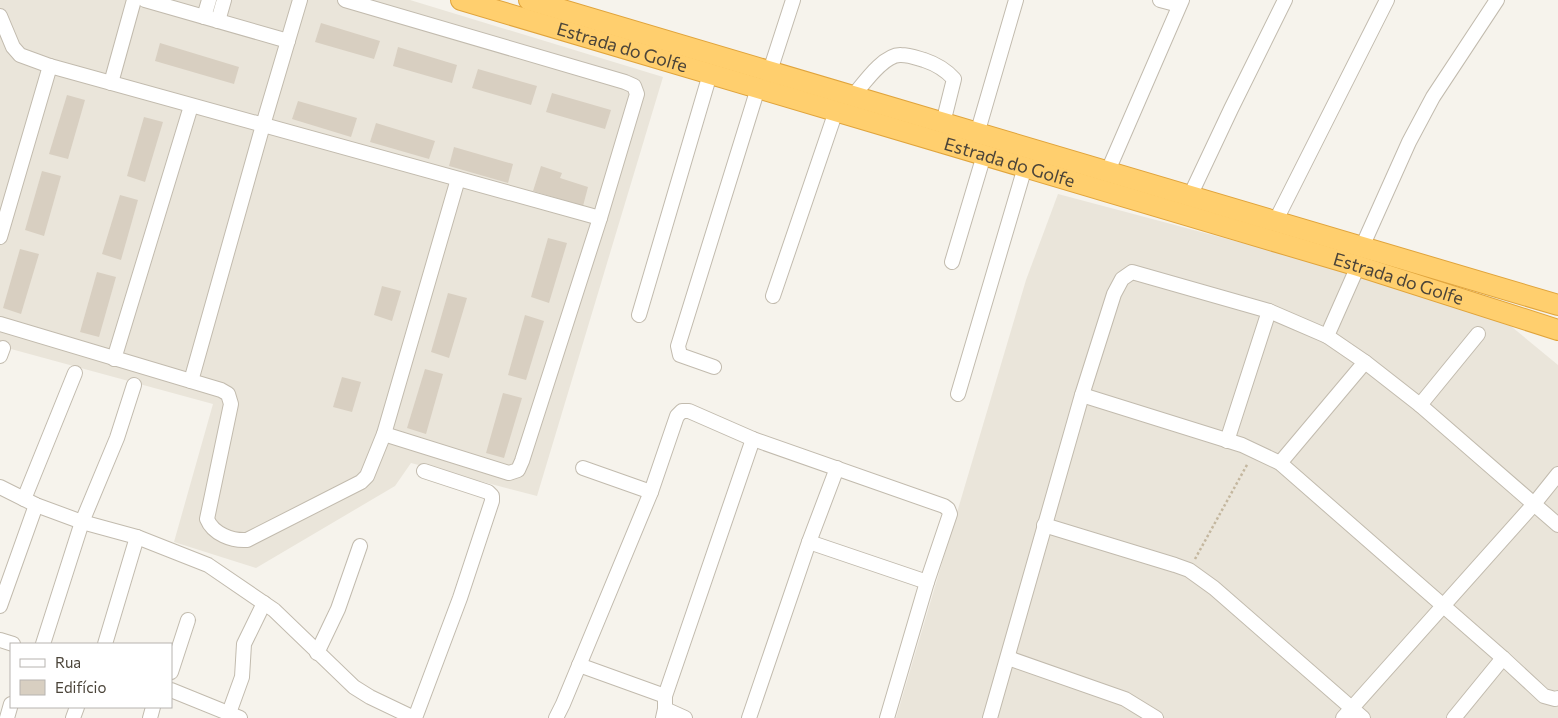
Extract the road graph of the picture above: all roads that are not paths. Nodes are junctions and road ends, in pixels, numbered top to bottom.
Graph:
1 (134, 0) edge
2 (145, 0) edge
3 (209, 0) edge
4 (224, 0) edge
5 (300, 0) edge
6 (345, 0) edge
7 (461, 0) edge
8 (793, 0) edge
9 (1016, 0) edge
10 (1160, 0) edge
11 (1285, 0) edge
12 (1387, 0) edge
13 (1497, 0) edge
14 (541, 2) edge
15 (1180, 3) edge
16 (0, 16) edge
17 (204, 17) junction
18 (218, 21) junction
19 (288, 41) junction
20 (50, 66) junction
21 (770, 71) junction
22 (710, 74) junction
23 (111, 83) junction
24 (758, 88) junction
25 (854, 95) junction
26 (191, 106) junction
27 (836, 111) junction
28 (943, 123) junction
29 (263, 125) junction
30 (977, 134) junction
31 (984, 155) junction
32 (1025, 167) junction
33 (1107, 172) junction
34 (458, 178) junction
35 (1190, 196) junction
36 (600, 218) junction
37 (1275, 222) junction
38 (0, 237) edge
39 (1362, 247) junction
40 (952, 262) dead end
41 (1358, 266) junction
42 (772, 296) dead end
43 (1558, 306) edge
44 (1269, 311) junction
45 (639, 315) dead end
46 (0, 324) edge
47 (1558, 330) edge
48 (1478, 334) dead end
49 (1327, 336) junction
50 (114, 359) junction
51 (1365, 362) junction
52 (714, 367) dead end
53 (75, 373) dead end
54 (191, 381) junction
55 (134, 385) dead end
56 (958, 394) dead end
57 (1082, 395) junction
58 (1420, 405) junction
59 (384, 434) junction
60 (753, 439) junction
61 (1227, 441) junction
62 (1280, 464) junction
63 (583, 468) dead end
64 (837, 468) junction
65 (424, 471) dead end
66 (1558, 474) edge
67 (0, 487) edge
68 (651, 492) junction
69 (30, 502) junction
70 (1534, 504) junction
71 (82, 522) junction
72 (1044, 525) junction
73 (1558, 525) edge
74 (137, 537) junction
75 (809, 542) junction
76 (360, 546) dead end
77 (927, 582) junction
78 (264, 603) junction
79 (1442, 605) junction
80 (0, 606) edge
81 (188, 620) dead end
82 (43, 643) edge
83 (106, 643) edge
84 (317, 653) junction
85 (1008, 658) junction
86 (1503, 658) junction
87 (579, 665) junction
88 (172, 669) edge
89 (172, 690) edge
90 (1558, 698) edge
91 (664, 708) edge
92 (1347, 713) edge
93 (234, 716) edge
94 (414, 718) edge
95 (556, 718) edge
96 (685, 718) edge
97 (749, 718) edge
98 (887, 718) edge
99 (990, 718) edge
100 (1156, 718) edge
101 (1363, 718) edge
102 (1454, 718) edge

1 - 23 street
2 - 17 street
3 - 17 street
4 - 18 street
5 - 19 street
6 - 36 street
7 - 22 highway, Estrada do Golfe
8 - 21 street
9 - 30 street
10 - 15 street
11 - 35 street
12 - 37 street
13 - 39 street
14 - 21 highway, Estrada do Golfe
15 - 33 street
16 - 20 street
17 - 18 street
18 - 19 street
19 - 29 street
20 - 23 street
20 - 38 street
21 - 25 highway, Estrada do Golfe
22 - 24 highway, Estrada do Golfe
22 - 45 street
23 - 26 street
24 - 27 highway, Estrada do Golfe
24 - 52 street
25 - 28 highway, Estrada do Golfe
25 - 28 street
26 - 29 street
26 - 50 street
27 - 31 highway, Estrada do Golfe
27 - 42 street
28 - 30 highway, Estrada do Golfe
29 - 34 street
29 - 54 street
30 - 33 highway, Estrada do Golfe
31 - 32 highway, Estrada do Golfe
31 - 40 street
32 - 41 highway, Estrada do Golfe
32 - 56 street
33 - 35 highway, Estrada do Golfe
34 - 36 street
34 - 59 street
35 - 37 highway, Estrada do Golfe
36 - 59 street
37 - 39 highway, Estrada do Golfe
39 - 43 highway, Estrada do Golfe
41 - 47 highway, Estrada do Golfe
41 - 49 street
44 - 49 street
44 - 57 street
44 - 61 street
46 - 50 street
48 - 58 street
49 - 51 street
50 - 54 street
51 - 58 street
51 - 62 street
53 - 69 street
54 - 59 street
55 - 71 street
57 - 61 street
57 - 72 street
58 - 70 street
60 - 64 street
60 - 68 street
60 - 91 street
61 - 62 street
62 - 79 street
63 - 68 street
64 - 75 street
64 - 77 street
65 - 94 street
66 - 70 street
67 - 69 street
68 - 87 street
69 - 71 street
69 - 80 street
70 - 73 street
70 - 79 street
71 - 74 street
71 - 82 street
72 - 85 street
72 - 92 street
74 - 78 street
74 - 83 street
75 - 77 street
75 - 97 street
76 - 84 street
77 - 98 street
78 - 84 street
78 - 93 street
79 - 86 street
79 - 92 street
81 - 88 street
84 - 94 street
85 - 99 street
85 - 100 street
86 - 90 street
86 - 102 street
87 - 91 street
87 - 95 street
89 - 93 street
91 - 96 street
92 - 101 street

